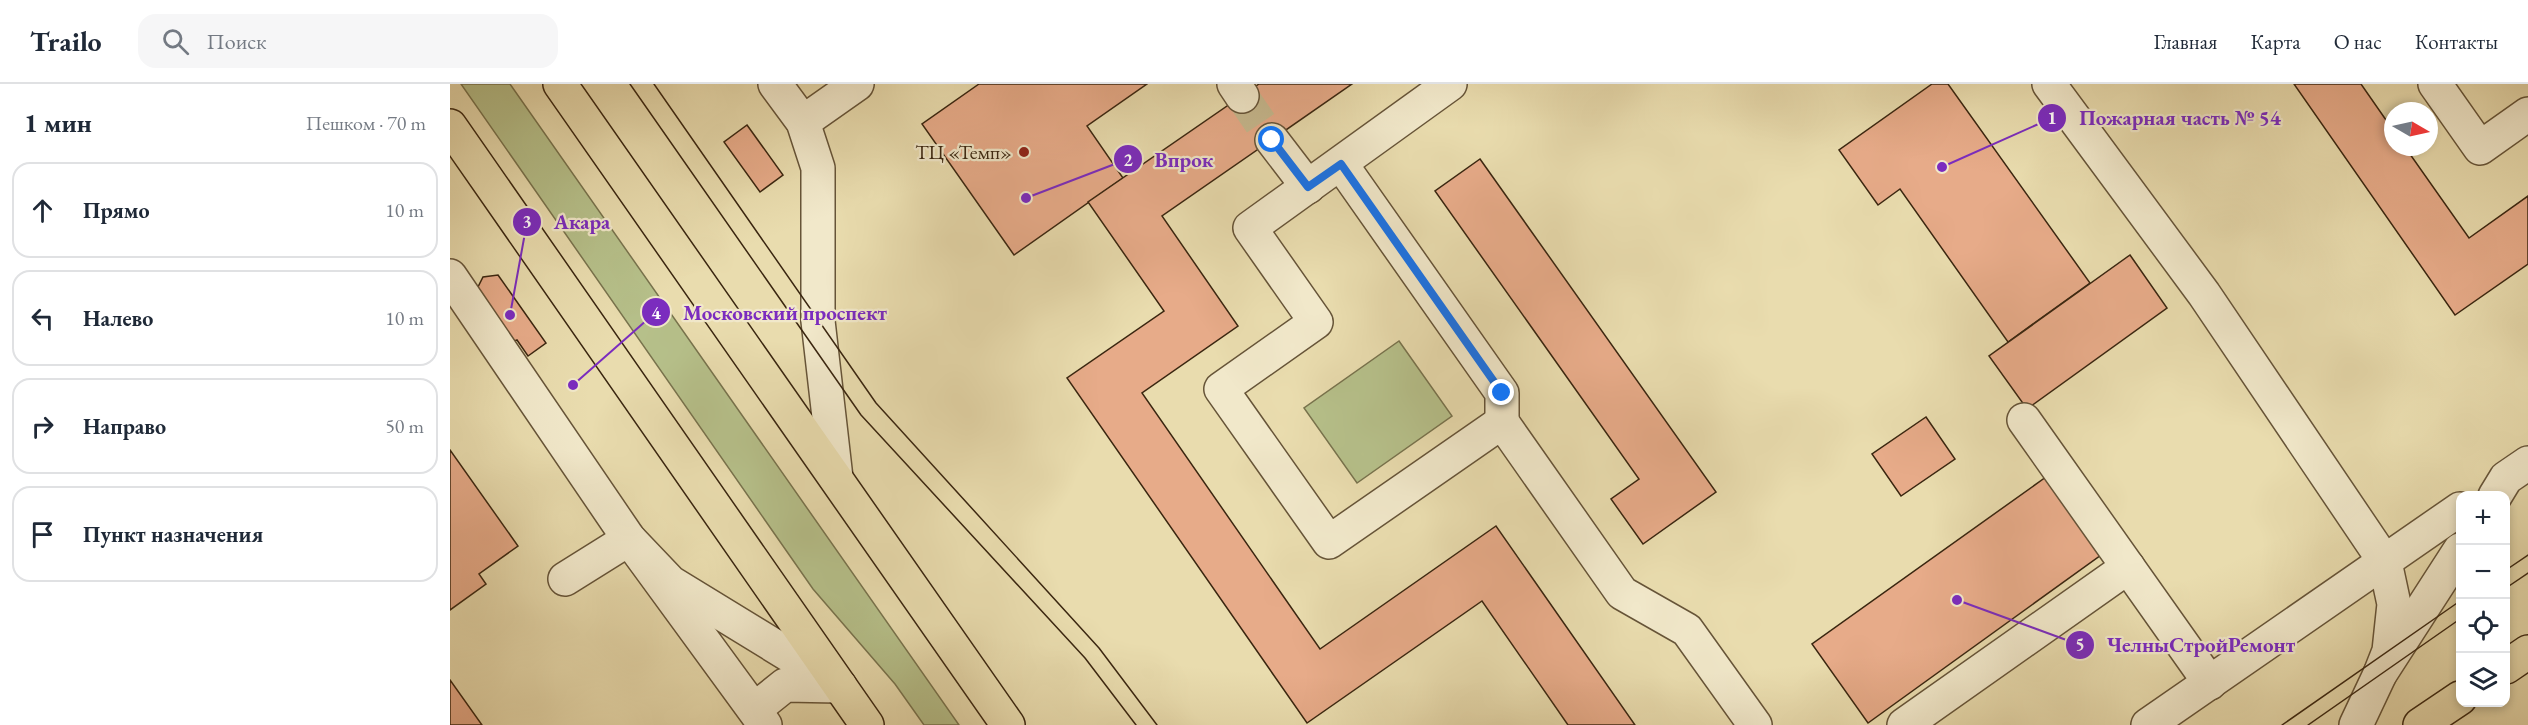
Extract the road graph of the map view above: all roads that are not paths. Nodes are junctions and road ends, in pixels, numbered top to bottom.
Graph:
1 (560, 84) edge
2 (775, 84) edge
3 (857, 84) edge
4 (1450, 84) edge
5 (2049, 84) edge
6 (2435, 84) edge
7 (2528, 114) edge
8 (803, 122) junction
9 (450, 126) edge
10 (1272, 140) tunnel mouth
11 (1341, 164) junction
12 (1308, 187) junction
13 (450, 276) edge
14 (2024, 420) dead end
15 (1502, 422) junction
16 (836, 478) junction
17 (2456, 513) edge
18 (629, 539) junction
19 (2456, 556) edge
20 (2385, 562) junction
21 (2128, 567) junction
22 (565, 579) dead end
23 (2528, 652) edge
24 (2510, 664) edge
25 (2380, 675) junction
26 (2210, 683) junction
27 (840, 686) junction
28 (2456, 701) edge
29 (760, 717) edge
30 (867, 725) edge
31 (1008, 725) edge
32 (1755, 725) edge
33 (1904, 725) edge
34 (2148, 725) edge
35 (2356, 725) edge
36 (2420, 725) edge

1 - 16 main road
2 - 8 street
3 - 8 street
4 - 11 street
5 - 20 street
6 - 7 street
8 - 16 street
9 - 27 main road
10 - 12 street
11 - 12 street
11 - 15 street
12 - 15 street
13 - 18 street
14 - 21 street
15 - 32 street
16 - 31 main road
17 - 20 street
18 - 22 street
18 - 27 street
18 - 29 street
19 - 25 street
20 - 25 street
20 - 26 street
21 - 26 street
21 - 33 street
23 - 24 main road
25 - 35 street
26 - 34 street
27 - 29 street
27 - 30 main road
28 - 36 main road

